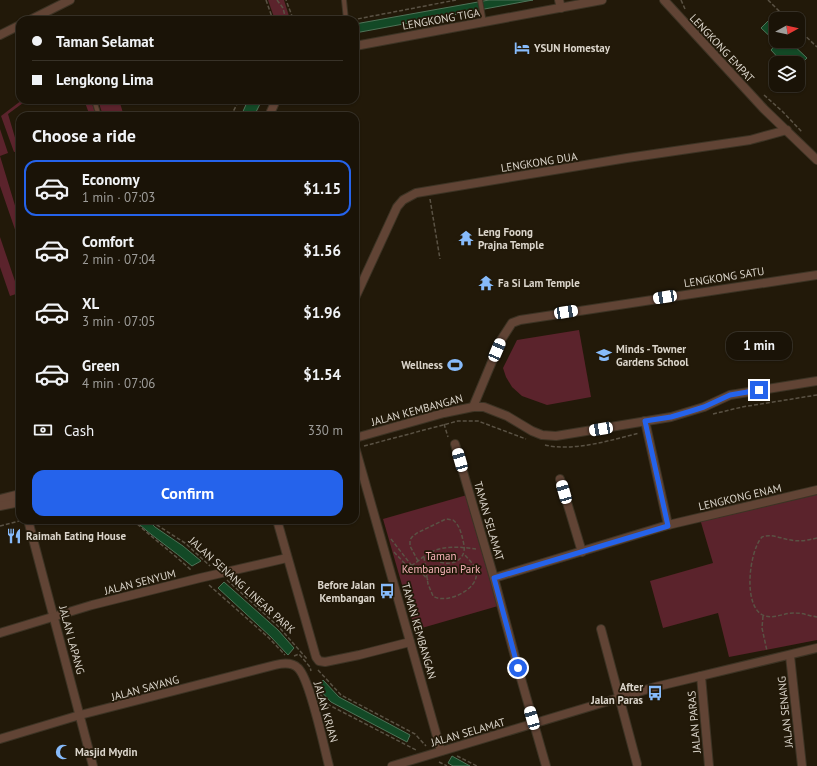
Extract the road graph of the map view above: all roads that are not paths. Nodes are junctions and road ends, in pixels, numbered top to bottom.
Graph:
1 (70, 0) edge
2 (344, 0) edge
3 (480, 0) edge
4 (602, 0) edge
5 (664, 0) edge
6 (560, 4) edge
7 (38, 16) edge
8 (346, 16) edge
9 (484, 22) junction
10 (16, 27) edge
11 (0, 35) edge
12 (359, 45) edge
13 (787, 130) junction
14 (817, 160) edge
15 (817, 274) edge
16 (359, 289) edge
17 (817, 381) edge
18 (473, 407) junction
19 (645, 421) junction
20 (359, 437) edge
21 (456, 444) dead end
22 (359, 461) edge
23 (560, 479) dead end
24 (817, 490) edge
25 (16, 495) edge
26 (0, 499) edge
27 (16, 503) edge
28 (0, 506) edge
29 (29, 524) edge
30 (278, 524) edge
31 (668, 526) junction
32 (582, 552) junction
33 (287, 558) junction
34 (494, 578) junction
35 (54, 617) junction
36 (601, 628) dead end
37 (0, 633) edge
38 (410, 642) junction
39 (817, 648) edge
40 (790, 656) junction
41 (298, 668) joint
42 (701, 676) junction
43 (620, 698) junction
44 (80, 716) junction
45 (534, 724) junction
46 (0, 739) edge
47 (441, 751) junction
48 (637, 764) dead end
49 (93, 766) edge
50 (329, 766) edge
51 (392, 766) edge
52 (546, 766) edge
53 (709, 766) edge
54 (802, 766) edge

1 - 7 street
2 - 8 lane
3 - 9 lane
4 - 6 street, LENGKONG TIGA
5 - 13 street, LENGKONG EMPAT
6 - 9 street, LENGKONG TIGA
9 - 12 street, LENGKONG TIGA
10 - 11 street
13 - 14 street, LENGKONG EMPAT
13 - 16 street, LENGKONG DUA
15 - 18 street, LENGKONG SATU
17 - 19 street, JALAN KEMBANGAN
18 - 19 street, JALAN KEMBANGAN
18 - 20 street, JALAN KEMBANGAN
19 - 31 street
21 - 34 street, TAMAN SELAMAT
22 - 38 street, TAMAN KEMBANGAN
23 - 32 street
24 - 31 street, LENGKONG ENAM
25 - 26 street
27 - 28 street
29 - 35 street, JALAN LAPANG
30 - 33 street
31 - 32 street, LENGKONG ENAM
32 - 34 street, LENGKONG ENAM
33 - 35 street, JALAN SENYUM
33 - 38 street
34 - 45 street, TAMAN SELAMAT
35 - 37 street, JALAN SENYUM
35 - 44 street, JALAN LAPANG
36 - 43 street
38 - 47 street, TAMAN KEMBANGAN
39 - 40 street, JALAN SELAMAT
40 - 42 street, JALAN SELAMAT
40 - 54 street, JALAN SENANG
41 - 44 street, JALAN SAYANG
41 - 50 street, JALAN KRIAN
42 - 43 street, JALAN SELAMAT
42 - 53 street, JALAN PARAS
43 - 45 street, JALAN SELAMAT
43 - 48 street
44 - 46 street, JALAN SAYANG
44 - 49 street, JALAN LAPANG
45 - 47 street, JALAN SELAMAT
45 - 52 street, TAMAN SELAMAT
47 - 51 street, JALAN SELAMAT

